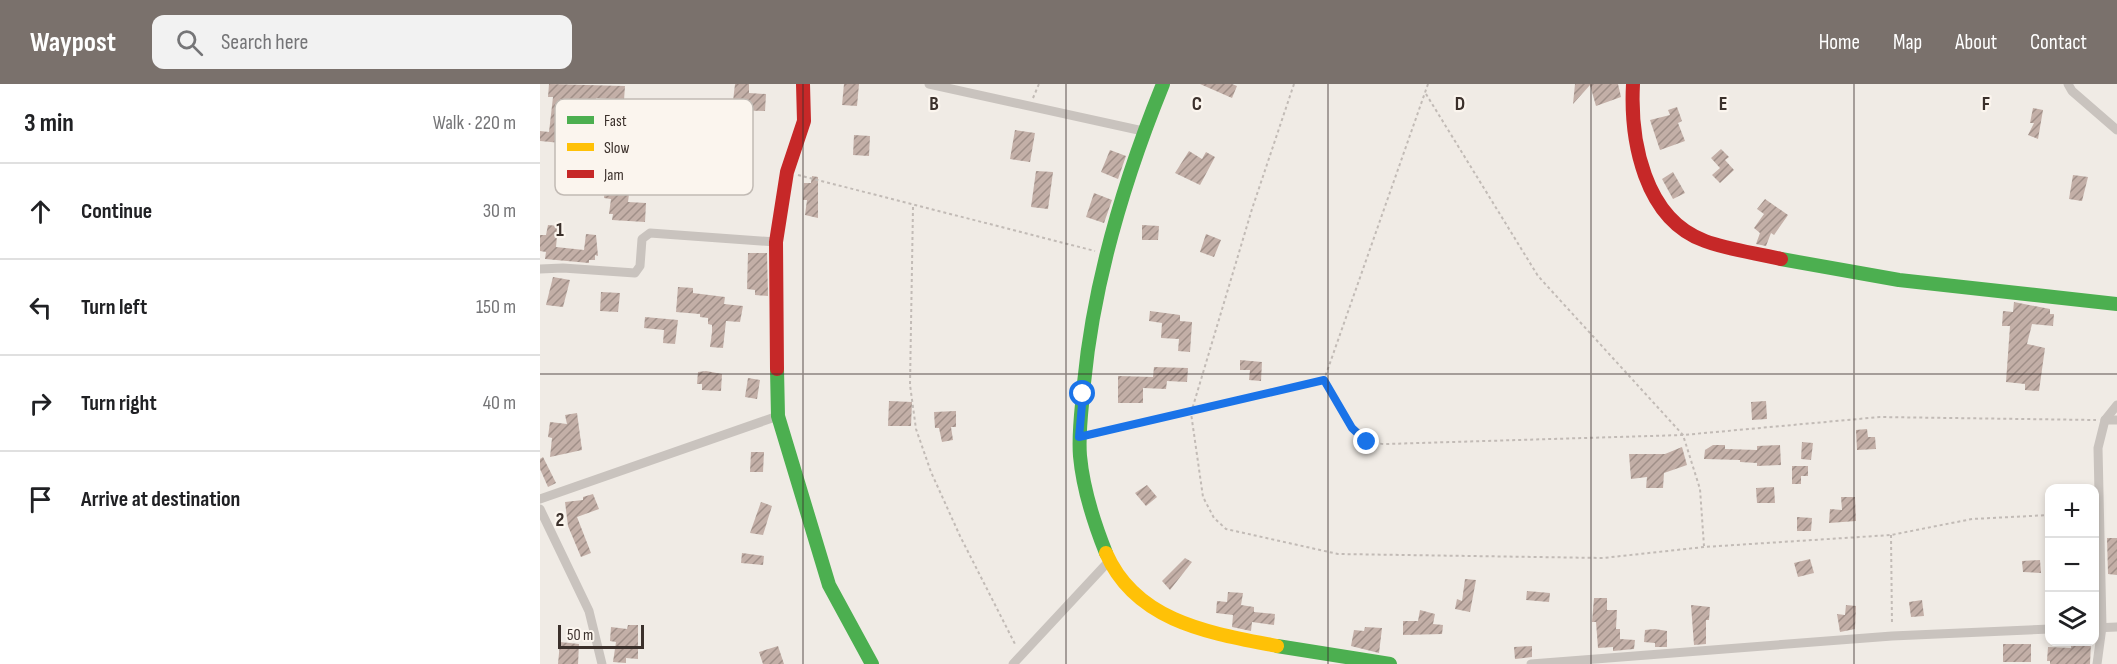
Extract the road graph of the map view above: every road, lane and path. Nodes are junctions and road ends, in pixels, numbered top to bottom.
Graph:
1 (803, 84) edge
2 (929, 84) edge
3 (1039, 84) edge
4 (1163, 84) edge
5 (1294, 84) edge
6 (1428, 84) edge
7 (1633, 84) edge
8 (2068, 84) edge
9 (1426, 94) junction
10 (1030, 106) junction
11 (2117, 130) edge
12 (1143, 131) junction
13 (787, 172) junction
14 (913, 207) junction
15 (776, 242) junction
16 (1105, 254) junction
17 (540, 269) edge
18 (2117, 304) edge
19 (1324, 380) junction
20 (2117, 405) edge
21 (1191, 413) junction
22 (778, 416) junction
23 (2105, 420) junction
24 (2117, 420) edge
25 (1683, 435) junction
26 (1079, 437) junction
27 (540, 499) edge
28 (540, 509) edge
29 (2045, 515) edge
30 (1892, 535) junction
31 (1704, 547) junction
32 (1109, 561) junction
33 (2098, 592) edge
34 (2117, 627) edge
35 (2099, 628) edge
36 (2045, 630) edge
37 (1892, 636) junction
38 (2098, 646) edge
39 (1022, 656) junction
40 (602, 664) edge
41 (872, 664) edge
42 (1013, 664) edge
43 (1390, 664) edge
44 (1531, 664) edge
45 (2097, 664) edge

1 - 13 street
2 - 10 street
3 - 10 path
4 - 12 street
5 - 21 path
6 - 9 path
7 - 18 street
8 - 11 street
9 - 19 path
9 - 25 path
10 - 12 street
12 - 16 street
13 - 14 path
13 - 15 street
14 - 16 path
14 - 39 path
15 - 17 street
15 - 22 street
16 - 26 street
19 - 21 path
19 - 25 path
20 - 23 street
21 - 26 path
21 - 31 path
22 - 27 street
22 - 41 street
23 - 24 street
23 - 25 path
23 - 33 street
25 - 31 path
26 - 32 street
28 - 40 street
29 - 30 path
30 - 31 path
30 - 37 path
32 - 39 street
32 - 43 street
34 - 35 street
36 - 37 street
37 - 44 street
38 - 45 street
39 - 42 street

